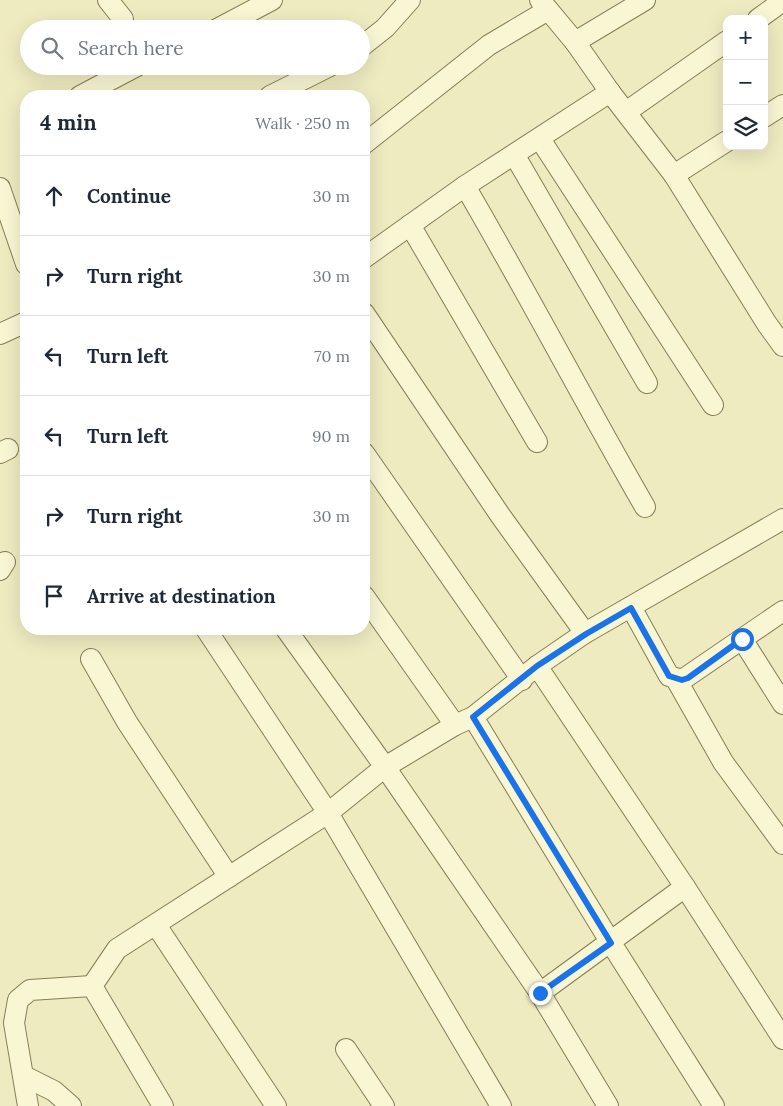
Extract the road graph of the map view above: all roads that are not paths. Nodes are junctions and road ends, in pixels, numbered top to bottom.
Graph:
1 (108, 0) edge
2 (272, 0) edge
3 (410, 0) edge
4 (645, 0) edge
5 (783, 1) edge
6 (542, 3) edge
7 (764, 15) edge
8 (122, 19) dead end
9 (235, 20) edge
10 (370, 40) edge
11 (575, 42) junction
12 (723, 44) edge
13 (120, 75) edge
14 (312, 75) edge
15 (91, 90) edge
16 (282, 90) edge
17 (610, 92) junction
18 (783, 105) edge
19 (626, 112) junction
20 (768, 114) edge
21 (370, 139) edge
22 (540, 139) junction
23 (723, 144) edge
24 (515, 156) junction
25 (674, 175) junction
26 (465, 186) junction
27 (0, 188) edge
28 (410, 225) junction
29 (20, 246) edge
30 (370, 254) edge
31 (775, 319) edge
32 (370, 322) edge
33 (20, 325) edge
34 (0, 334) edge
35 (783, 346) edge
36 (647, 383) dead end
37 (713, 405) dead end
38 (537, 442) dead end
39 (370, 462) edge
40 (645, 507) dead end
41 (783, 519) edge
42 (0, 564) edge
43 (0, 570) edge
44 (370, 604) edge
45 (631, 608) junction
46 (783, 611) edge
47 (586, 634) junction
48 (210, 635) edge
49 (290, 635) edge
50 (742, 639) junction
51 (91, 659) dead end
52 (537, 666) junction
53 (676, 679) junction
54 (522, 680) junction
55 (783, 704) edge
56 (464, 721) junction
57 (385, 767) junction
58 (328, 812) junction
59 (783, 844) edge
60 (229, 877) junction
61 (685, 887) junction
62 (156, 925) junction
63 (611, 943) junction
64 (92, 986) junction
65 (540, 993) junction
66 (783, 1039) edge
67 (346, 1049) dead end
68 (24, 1076) junction
69 (28, 1106) edge
70 (71, 1106) edge
71 (163, 1106) edge
72 (276, 1106) edge
73 (384, 1106) edge
74 (501, 1106) edge
75 (608, 1106) edge
76 (714, 1106) edge

1 - 8 street
2 - 9 street
3 - 10 street
4 - 11 street
5 - 7 street
6 - 11 street
6 - 21 street
11 - 17 street
12 - 19 street
13 - 15 street
14 - 16 street
17 - 19 street
17 - 22 street
18 - 20 street
19 - 25 street
22 - 24 street
22 - 37 street
23 - 25 street
24 - 26 street
24 - 36 street
25 - 31 street
26 - 28 street
26 - 40 street
27 - 29 street
28 - 30 street
28 - 38 street
31 - 35 street
32 - 47 street
33 - 34 street
39 - 54 street
41 - 45 street
42 - 43 street
44 - 56 street
45 - 47 street
45 - 53 street
46 - 50 street
47 - 52 street
48 - 58 street
49 - 57 street
50 - 53 street
50 - 55 street
51 - 60 street
52 - 54 street
52 - 61 street
53 - 59 street
54 - 56 street
56 - 57 street
56 - 63 street
57 - 58 street
57 - 65 street
58 - 60 street
58 - 74 street
60 - 62 street
61 - 63 street
61 - 66 street
62 - 64 street
62 - 72 street
63 - 65 street
63 - 76 street
64 - 68 street
64 - 71 street
65 - 75 street
67 - 73 street
68 - 69 street
68 - 70 street

